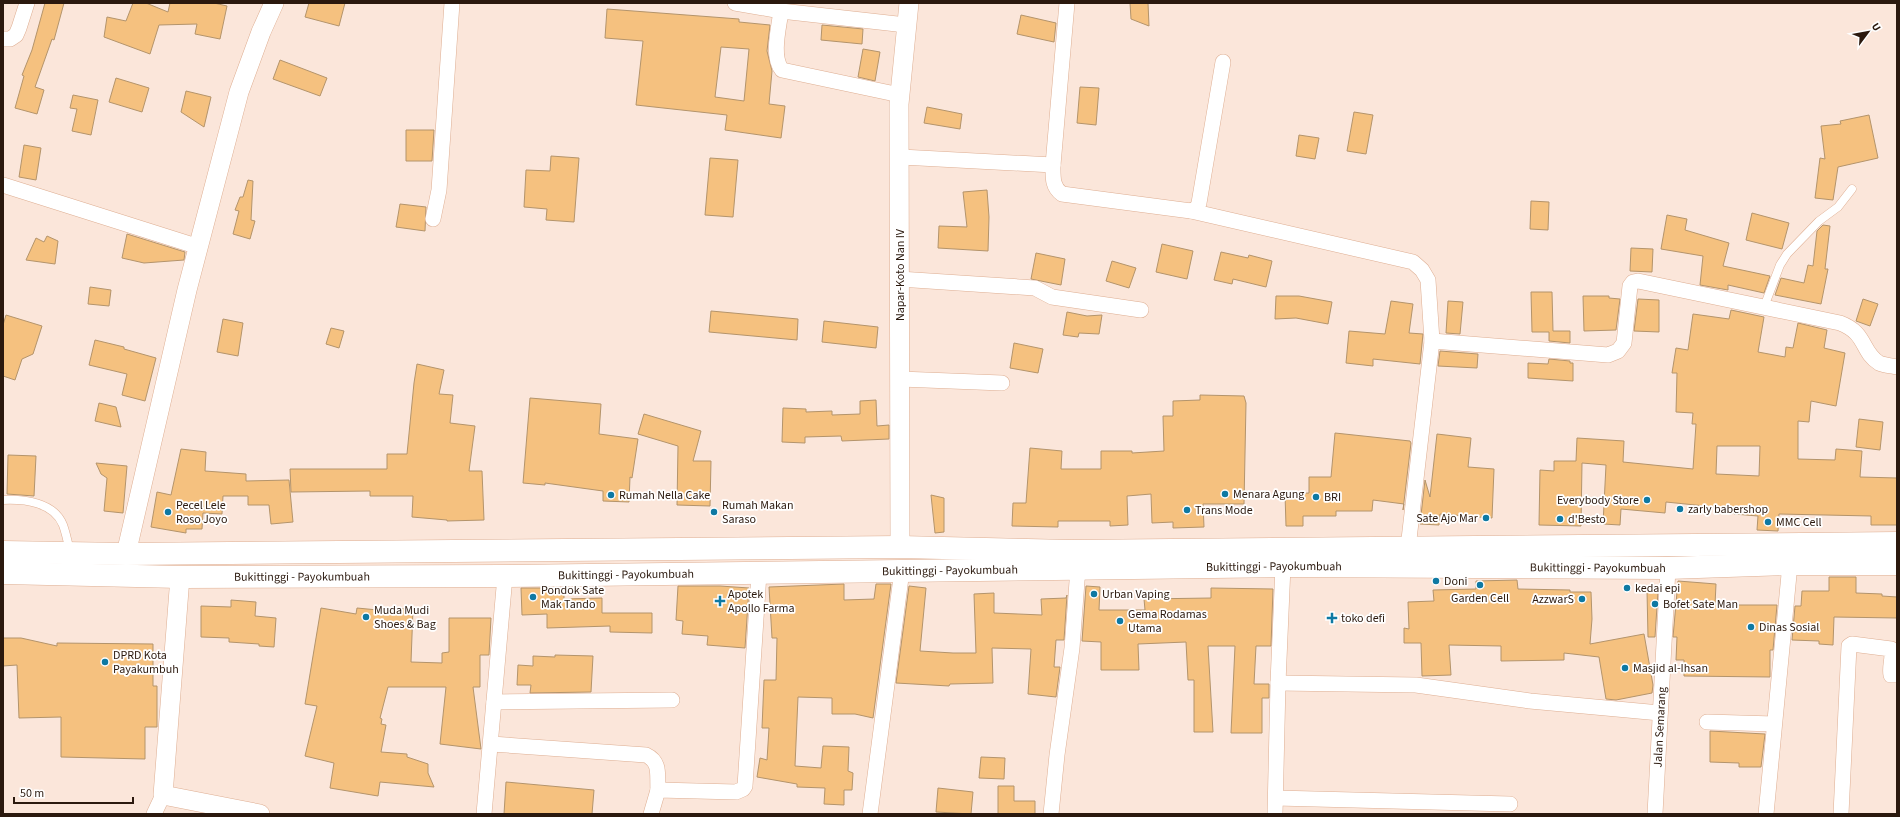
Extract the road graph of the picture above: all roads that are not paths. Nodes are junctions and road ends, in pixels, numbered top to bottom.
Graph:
1 (27, 3) edge
2 (452, 3) edge
3 (735, 3) edge
4 (909, 3) edge
5 (1067, 3) edge
6 (271, 4) edge
7 (781, 11) junction
8 (906, 25) junction
9 (3, 39) edge
10 (1223, 62) dead end
11 (900, 95) junction
12 (901, 157) junction
13 (1053, 165) junction
14 (3, 185) edge
15 (1852, 189) dead end
16 (1191, 211) junction
17 (433, 219) dead end
18 (199, 247) junction
19 (899, 279) junction
20 (1764, 307) junction
21 (1141, 310) dead end
22 (1432, 341) junction
23 (1897, 367) edge
24 (900, 379) junction
25 (1002, 383) dead end
26 (3, 500) edge
27 (1897, 543) edge
28 (900, 547) junction
29 (1408, 548) junction
30 (579, 550) junction
31 (654, 550) junction
32 (3, 552) edge
33 (70, 553) junction
34 (126, 554) junction
35 (1790, 564) junction
36 (1897, 564) edge
37 (1283, 566) junction
38 (1078, 568) junction
39 (1668, 568) junction
40 (902, 570) junction
41 (3, 573) edge
42 (759, 573) junction
43 (579, 574) junction
44 (655, 575) junction
45 (505, 576) junction
46 (180, 577) junction
47 (1897, 675) edge
48 (1278, 683) junction
49 (672, 700) dead end
50 (494, 702) junction
51 (1660, 714) junction
52 (1708, 722) dead end
53 (1774, 724) junction
54 (491, 744) junction
55 (658, 790) junction
56 (163, 795) junction
57 (1276, 798) junction
58 (1510, 804) dead end
59 (154, 814) edge
60 (260, 814) edge
61 (484, 814) edge
62 (651, 814) edge
63 (870, 814) edge
64 (1051, 814) edge
65 (1275, 814) edge
66 (1656, 814) edge
67 (1766, 814) edge
68 (1841, 814) edge

1 - 9 street
2 - 17 street
3 - 7 street
4 - 8 street, Napar-Koto Nan IV
5 - 13 street
6 - 18 street
7 - 8 street
7 - 11 street
8 - 11 street, Napar-Koto Nan IV
10 - 16 street
11 - 12 street, Napar-Koto Nan IV
12 - 13 street
12 - 19 street, Napar-Koto Nan IV
13 - 16 street
14 - 18 street
15 - 20 lane
16 - 22 street
18 - 34 street
19 - 21 street
19 - 24 street, Napar-Koto Nan IV
20 - 22 street
20 - 23 street
22 - 29 street
24 - 25 street
24 - 28 street, Napar-Koto Nan IV
26 - 33 lane
27 - 29 highway, Bukittinggi - Payokumbuah
28 - 29 highway, Bukittinggi - Payokumbuah
28 - 31 highway, Bukittinggi - Payokumbuah
30 - 31 highway, Bukittinggi - Payokumbuah
30 - 34 highway, Bukittinggi - Payokumbuah
30 - 43 highway
31 - 44 highway
32 - 33 highway, Bukittinggi - Payokumbuah
33 - 34 highway, Bukittinggi - Payokumbuah
35 - 36 highway, Bukittinggi - Payokumbuah
35 - 39 highway, Bukittinggi - Payokumbuah
35 - 53 street
37 - 38 highway, Bukittinggi - Payokumbuah
37 - 39 highway, Bukittinggi - Payokumbuah
37 - 48 street
38 - 40 highway, Bukittinggi - Payokumbuah
38 - 64 street
39 - 51 street, Jalan Semarang
40 - 42 highway, Bukittinggi - Payokumbuah
40 - 63 street
41 - 46 highway, Bukittinggi - Payokumbuah
42 - 44 highway, Bukittinggi - Payokumbuah
42 - 55 street
43 - 44 highway, Bukittinggi - Payokumbuah
43 - 45 highway, Bukittinggi - Payokumbuah
45 - 46 highway, Bukittinggi - Payokumbuah
45 - 50 street
46 - 56 street
47 - 68 street
48 - 51 street
48 - 57 street
49 - 50 street
50 - 54 street
51 - 66 street, Jalan Semarang
52 - 53 street
53 - 67 street
54 - 55 street
54 - 61 street
55 - 62 street
56 - 59 street
56 - 60 street
57 - 58 street
57 - 65 street

